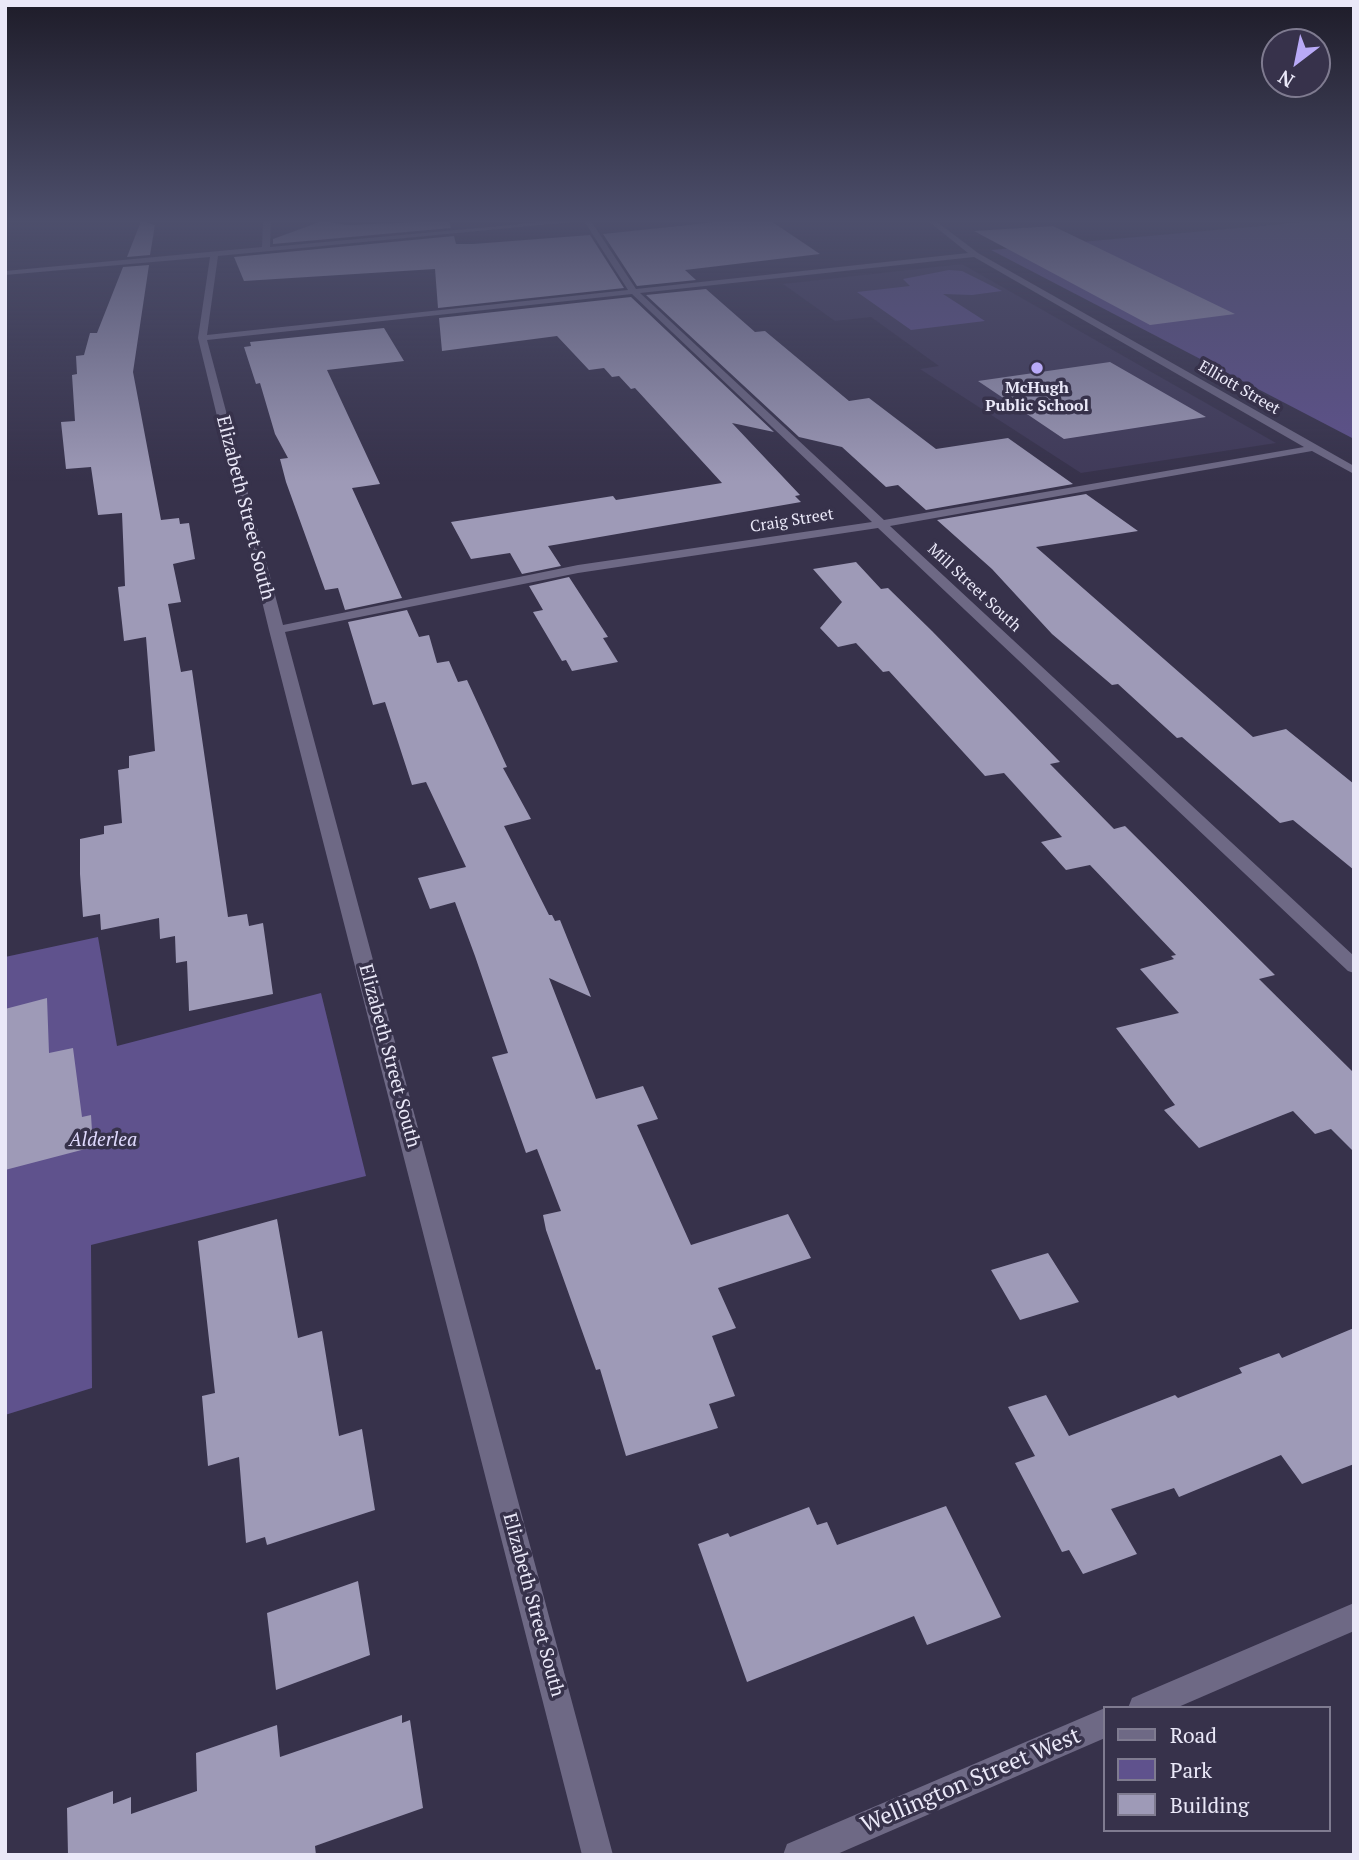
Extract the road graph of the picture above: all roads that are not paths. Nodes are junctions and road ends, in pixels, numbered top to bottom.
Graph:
1 (206, 308) edge
2 (479, 308) edge
3 (651, 308) edge
4 (1067, 308) edge
5 (202, 338) junction
6 (1313, 448) junction
7 (1354, 471) edge
8 (880, 524) junction
9 (276, 630) junction
10 (1354, 967) edge
11 (1354, 1617) edge
12 (1147, 1706) edge
13 (1104, 1723) edge
14 (598, 1855) edge
15 (798, 1855) edge

1 - 5 street, Elizabeth Street South
2 - 5 street
3 - 8 street, Mill Street South
4 - 6 street, Elliott Street
5 - 9 street, Elizabeth Street South
6 - 7 street, Elliott Street
6 - 8 street, Craig Street
8 - 9 street, Craig Street
8 - 10 street, Mill Street South
9 - 14 street, Elizabeth Street South
11 - 12 street
13 - 15 street, Wellington Street West

